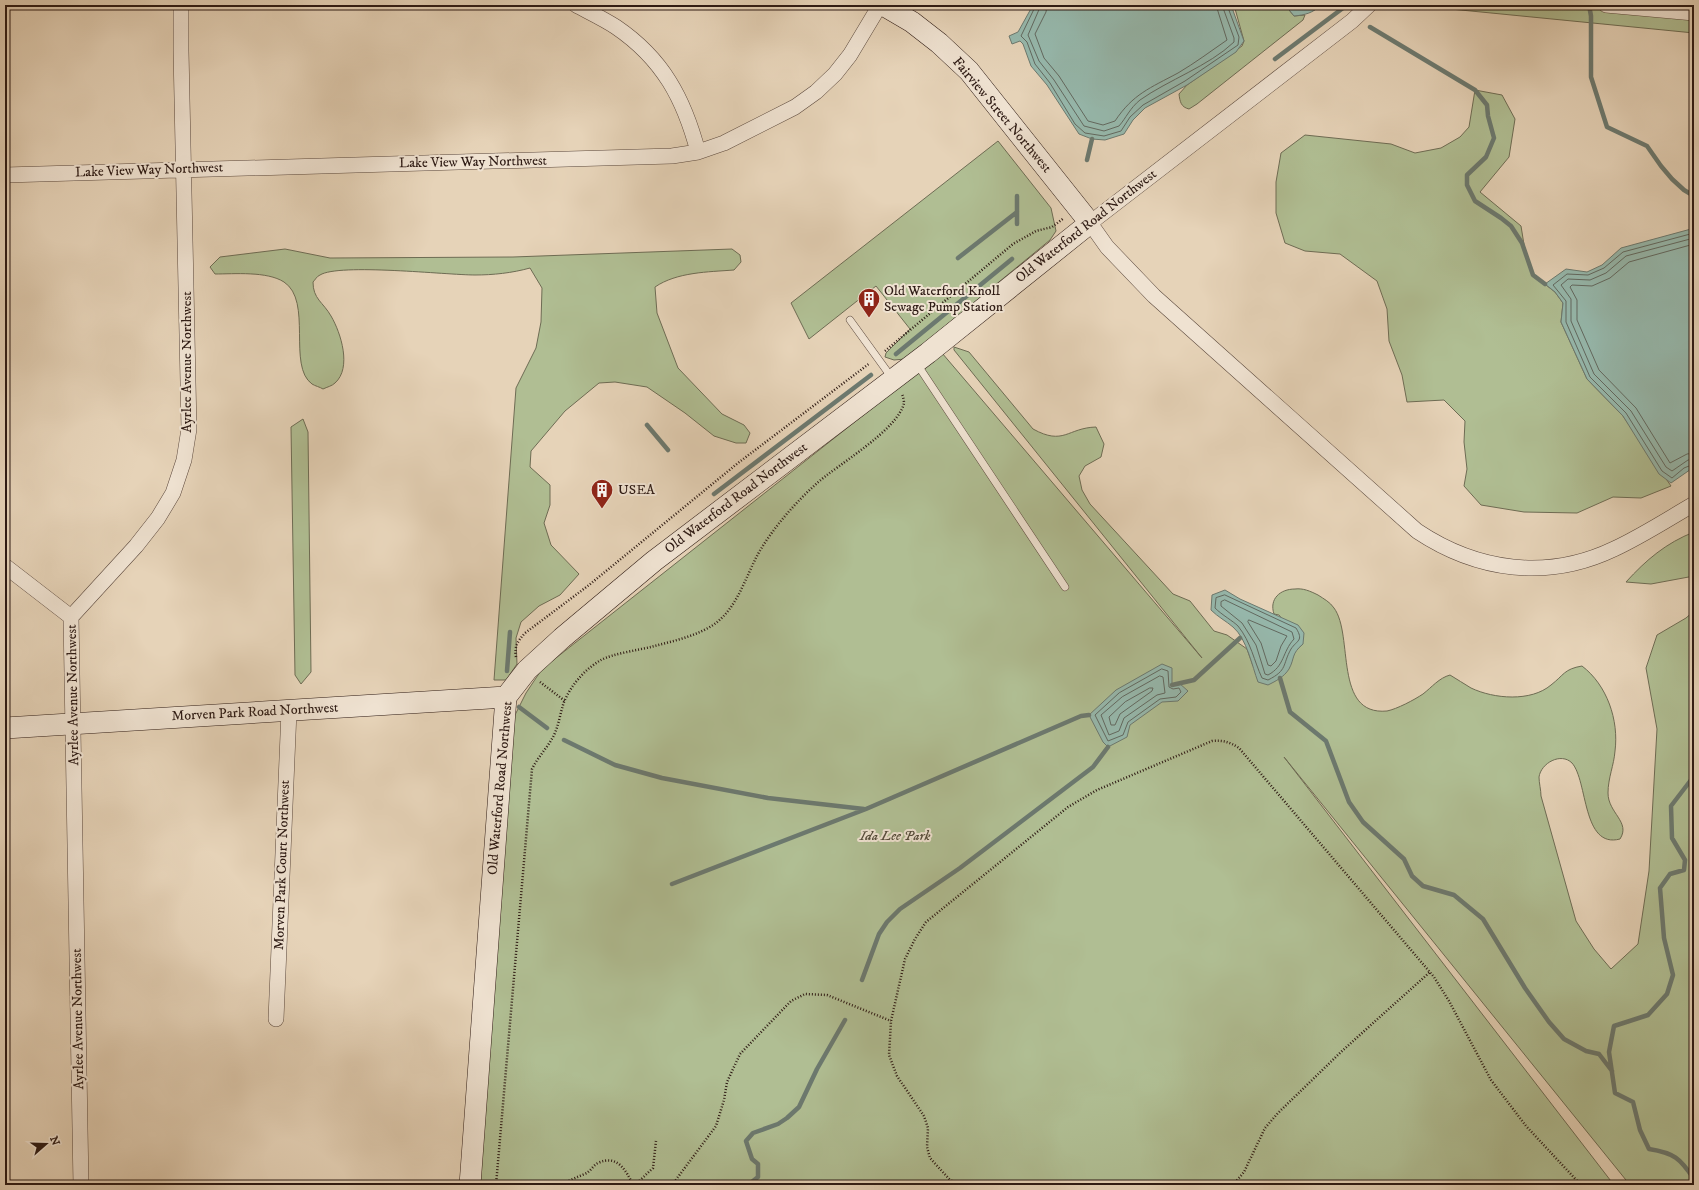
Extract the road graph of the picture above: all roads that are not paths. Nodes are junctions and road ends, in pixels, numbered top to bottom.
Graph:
1 (182, 5) edge
2 (576, 5) edge
3 (881, 5) edge
4 (1606, 5) edge
5 (1366, 8) edge
6 (1694, 13) edge
7 (698, 152) junction
8 (184, 168) junction
9 (5, 175) edge
10 (1084, 215) junction
11 (850, 320) dead end
12 (915, 362) junction
13 (893, 379) junction
14 (1694, 504) edge
15 (5, 566) edge
16 (1065, 587) dead end
17 (71, 618) junction
18 (506, 697) junction
19 (289, 711) junction
20 (74, 722) junction
21 (5, 728) edge
22 (276, 1019) dead end
23 (81, 1185) edge
24 (470, 1185) edge

1 - 8 street, Ayrlee Avenue Northwest
2 - 7 street
3 - 7 street, Lake View Way Northwest
3 - 10 street, Fairview Street Northwest
4 - 6 street
5 - 10 street, Old Waterford Road Northwest
7 - 8 street, Lake View Way Northwest
8 - 9 street, Lake View Way Northwest
8 - 17 street, Ayrlee Avenue Northwest
10 - 12 street, Old Waterford Road Northwest
10 - 14 street
11 - 13 lane
12 - 13 street, Old Waterford Road Northwest
12 - 16 lane
13 - 18 street, Old Waterford Road Northwest
15 - 17 street
17 - 20 street, Ayrlee Avenue Northwest
18 - 19 street, Morven Park Road Northwest
18 - 24 street, Old Waterford Road Northwest
19 - 20 street, Morven Park Road Northwest
19 - 22 street, Morven Park Court Northwest
20 - 21 street, Morven Park Road Northwest
20 - 23 street, Ayrlee Avenue Northwest

